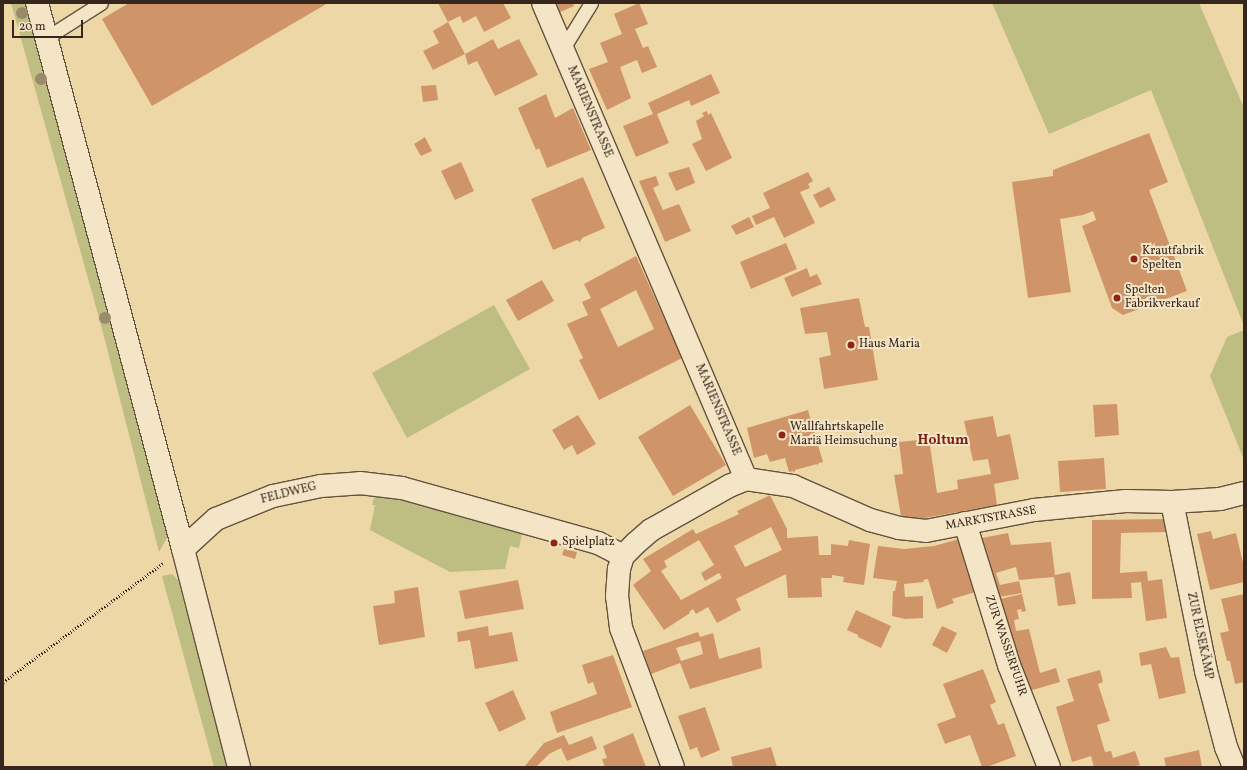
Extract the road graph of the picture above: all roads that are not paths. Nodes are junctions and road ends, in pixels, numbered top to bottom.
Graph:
1 (37, 3) edge
2 (101, 3) edge
3 (543, 3) edge
4 (591, 3) edge
5 (46, 38) junction
6 (562, 50) junction
7 (746, 479) junction
8 (1244, 493) edge
9 (1172, 502) junction
10 (965, 523) junction
11 (183, 549) junction
12 (623, 556) junction
13 (239, 767) edge
14 (673, 767) edge
15 (1050, 767) edge
16 (1234, 767) edge

1 - 5 street
2 - 5 lane
3 - 6 street, MARIENSTRASSE
4 - 6 lane
5 - 11 street
6 - 7 street, MARIENSTRASSE
7 - 10 street, MARKTSTRASSE
7 - 12 street
8 - 9 street, MARKTSTRASSE
9 - 10 street, MARKTSTRASSE
9 - 16 street, ZUR ELSEKÄMP
10 - 15 street, ZUR WASSERFUHR
11 - 12 street, FELDWEG
11 - 13 street
12 - 14 street

